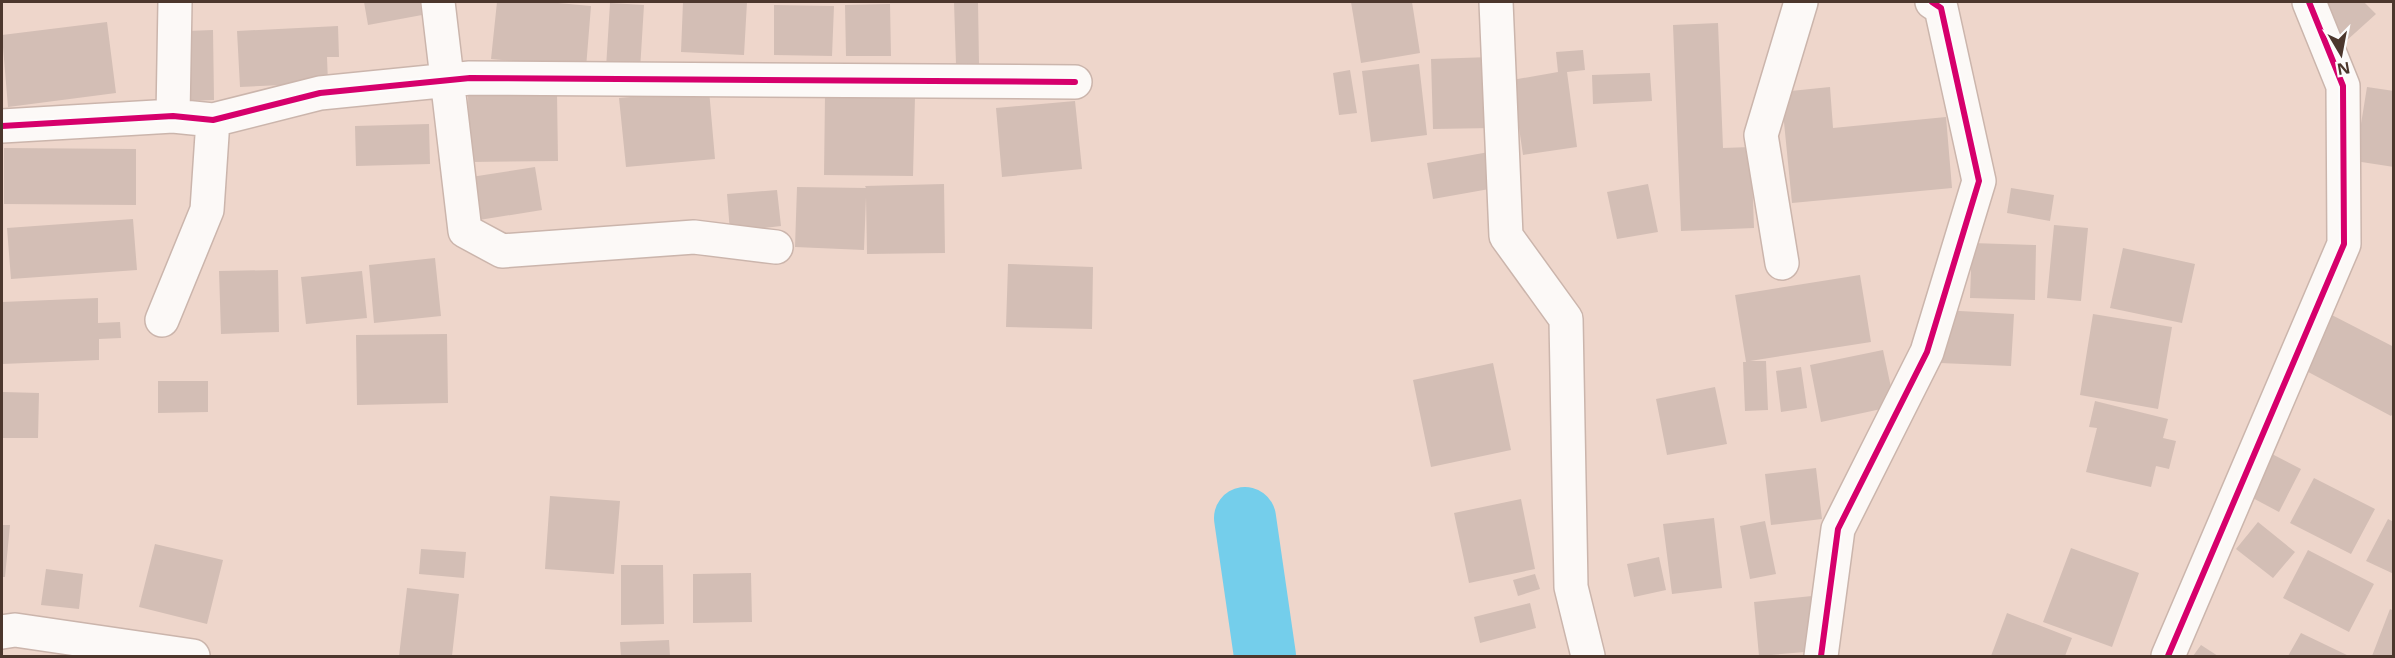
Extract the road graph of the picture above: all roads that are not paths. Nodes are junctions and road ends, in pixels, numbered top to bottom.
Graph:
1 (175, 2) edge
2 (438, 2) edge
3 (1496, 2) edge
4 (1801, 2) edge
5 (1932, 2) edge
6 (2309, 2) edge
7 (447, 81) junction
8 (1075, 82) dead end
9 (173, 116) junction
10 (213, 120) junction
11 (2, 126) edge
12 (776, 247) dead end
13 (1782, 263) dead end
14 (162, 320) dead end
15 (2, 632) edge
16 (193, 657) edge
17 (1588, 657) edge
18 (1821, 657) edge
19 (2168, 657) edge

1 - 9 street
2 - 7 street
3 - 17 street
4 - 13 street
5 - 18 street
6 - 19 street
7 - 8 street
7 - 10 street
7 - 12 street
9 - 10 street
9 - 11 street
10 - 14 street
15 - 16 street

